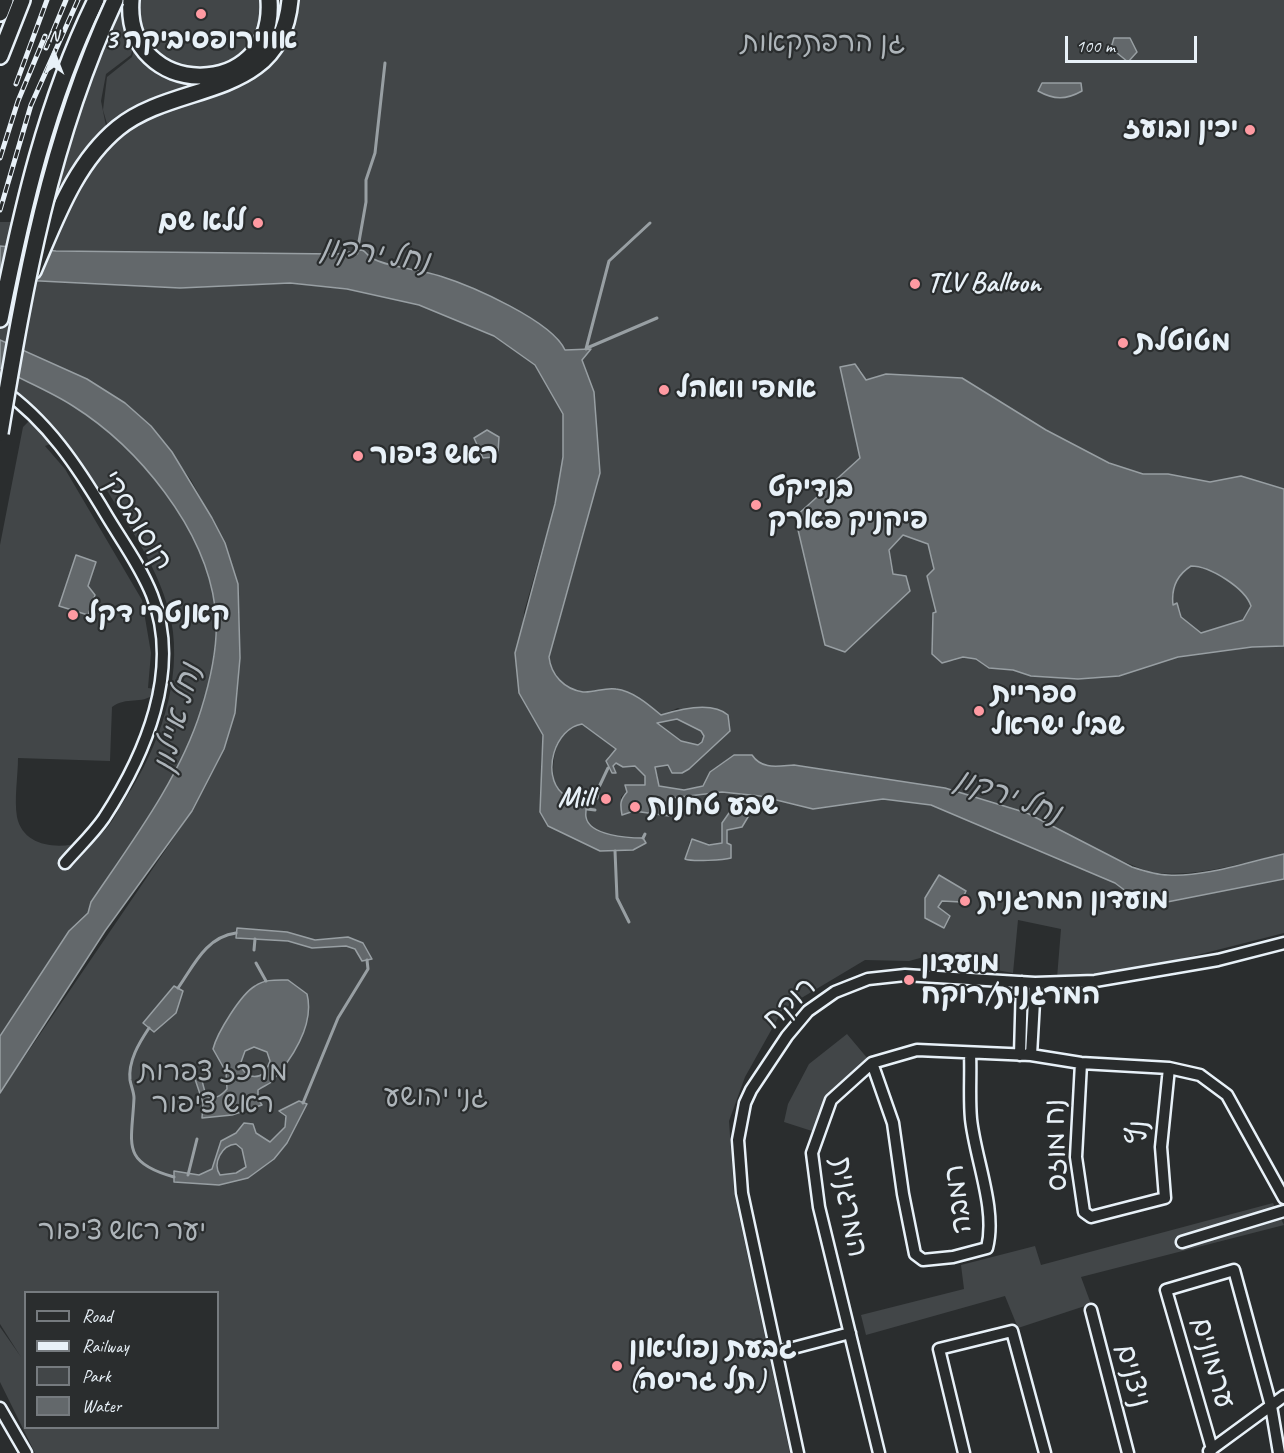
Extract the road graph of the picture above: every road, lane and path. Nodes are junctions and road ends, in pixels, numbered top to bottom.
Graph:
1 (5, 0) edge
2 (22, 0) edge
3 (96, 0) edge
4 (115, 0) edge
5 (131, 0) edge
6 (271, 0) edge
7 (290, 0) edge
8 (0, 13) edge
9 (0, 56) edge
10 (22, 296) junction
11 (0, 319) edge
12 (0, 388) edge
13 (0, 434) edge
14 (65, 863) dead end
15 (1284, 943) edge
16 (1022, 982) junction
17 (1035, 983) junction
18 (970, 1053) junction
19 (1020, 1055) junction
20 (1031, 1055) junction
21 (872, 1063) junction
22 (1081, 1063) junction
23 (1169, 1068) junction
24 (1165, 1198) joint
25 (1284, 1198) edge
26 (1284, 1211) edge
27 (1182, 1242) dead end
28 (1091, 1310) dead end
29 (850, 1333) junction
30 (778, 1352) junction
31 (1284, 1396) edge
32 (1271, 1406) junction
33 (0, 1408) edge
34 (1215, 1449) edge
35 (26, 1453) edge
36 (798, 1453) edge
37 (879, 1453) edge
38 (964, 1453) edge
39 (1045, 1453) edge
40 (1128, 1453) edge
41 (1280, 1453) edge

1 - 8 highway
2 - 9 highway
3 - 11 highway
4 - 10 highway, bridge
5 - 6 highway
7 - 10 highway, bridge
10 - 13 highway, bridge
12 - 14 street, קוסובסקי
15 - 17 street, רוקח
16 - 17 street, רוקח
16 - 19 street
16 - 30 street, רוקח
17 - 20 street
18 - 19 street, המרגנית
18 - 21 street, המרגנית
18 - 21 street, רמבה
19 - 20 street, המרגנית
20 - 22 street, המרגנית
21 - 29 street, המרגנית
22 - 23 street, המרגנית
22 - 24 street, נח מוזס
23 - 24 street, נץ
23 - 25 street, המרגנית
26 - 27 street
28 - 40 street, ניצנים
29 - 30 street
29 - 37 street, המרגנית
30 - 36 street, רוקח
31 - 32 street
32 - 34 street
32 - 34 street, ערמונים
32 - 41 street
33 - 35 street
38 - 39 street

